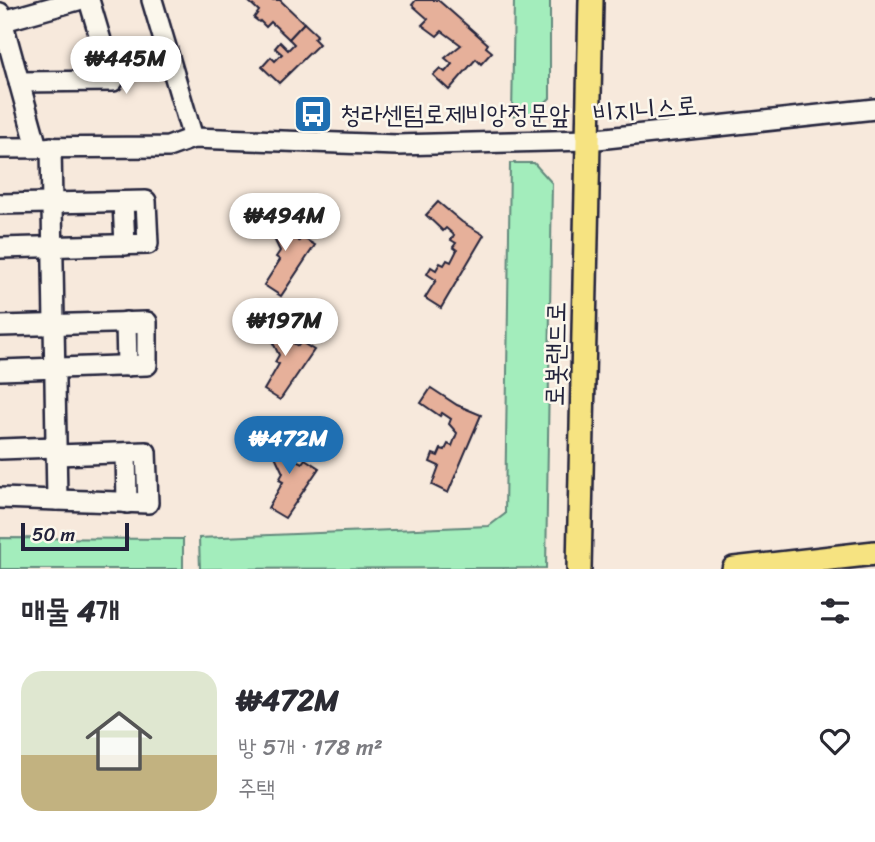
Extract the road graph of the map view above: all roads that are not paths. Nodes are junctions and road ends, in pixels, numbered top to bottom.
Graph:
1 (78, 0) edge
2 (89, 0) edge
3 (152, 0) edge
4 (591, 0) edge
5 (1, 19) edge
6 (11, 75) edge
7 (875, 110) edge
8 (193, 138) junction
9 (588, 140) junction
10 (44, 147) junction
11 (0, 148) edge
12 (0, 204) edge
13 (51, 204) junction
14 (52, 247) junction
15 (0, 248) edge
16 (54, 324) junction
17 (0, 326) edge
18 (54, 368) junction
19 (0, 370) edge
20 (0, 449) edge
21 (56, 451) junction
22 (0, 498) edge
23 (57, 499) junction
24 (875, 553) edge
25 (579, 569) edge
26 (734, 569) edge

1 - 5 street
2 - 6 street
3 - 8 street
4 - 9 main road, 로봇랜드로
5 - 6 street
6 - 10 street
7 - 9 street, 비지니스로
8 - 9 street, 비지니스로
8 - 10 street, 비지니스로
9 - 25 main road, 로봇랜드로
10 - 11 street, 비지니스로
10 - 13 street
12 - 13 street
13 - 14 street
13 - 14 street
14 - 15 street
14 - 16 street
16 - 17 street
16 - 18 street
16 - 18 street
18 - 19 street
18 - 21 street
20 - 21 street
21 - 23 street
21 - 23 street
22 - 23 street
24 - 26 main road

